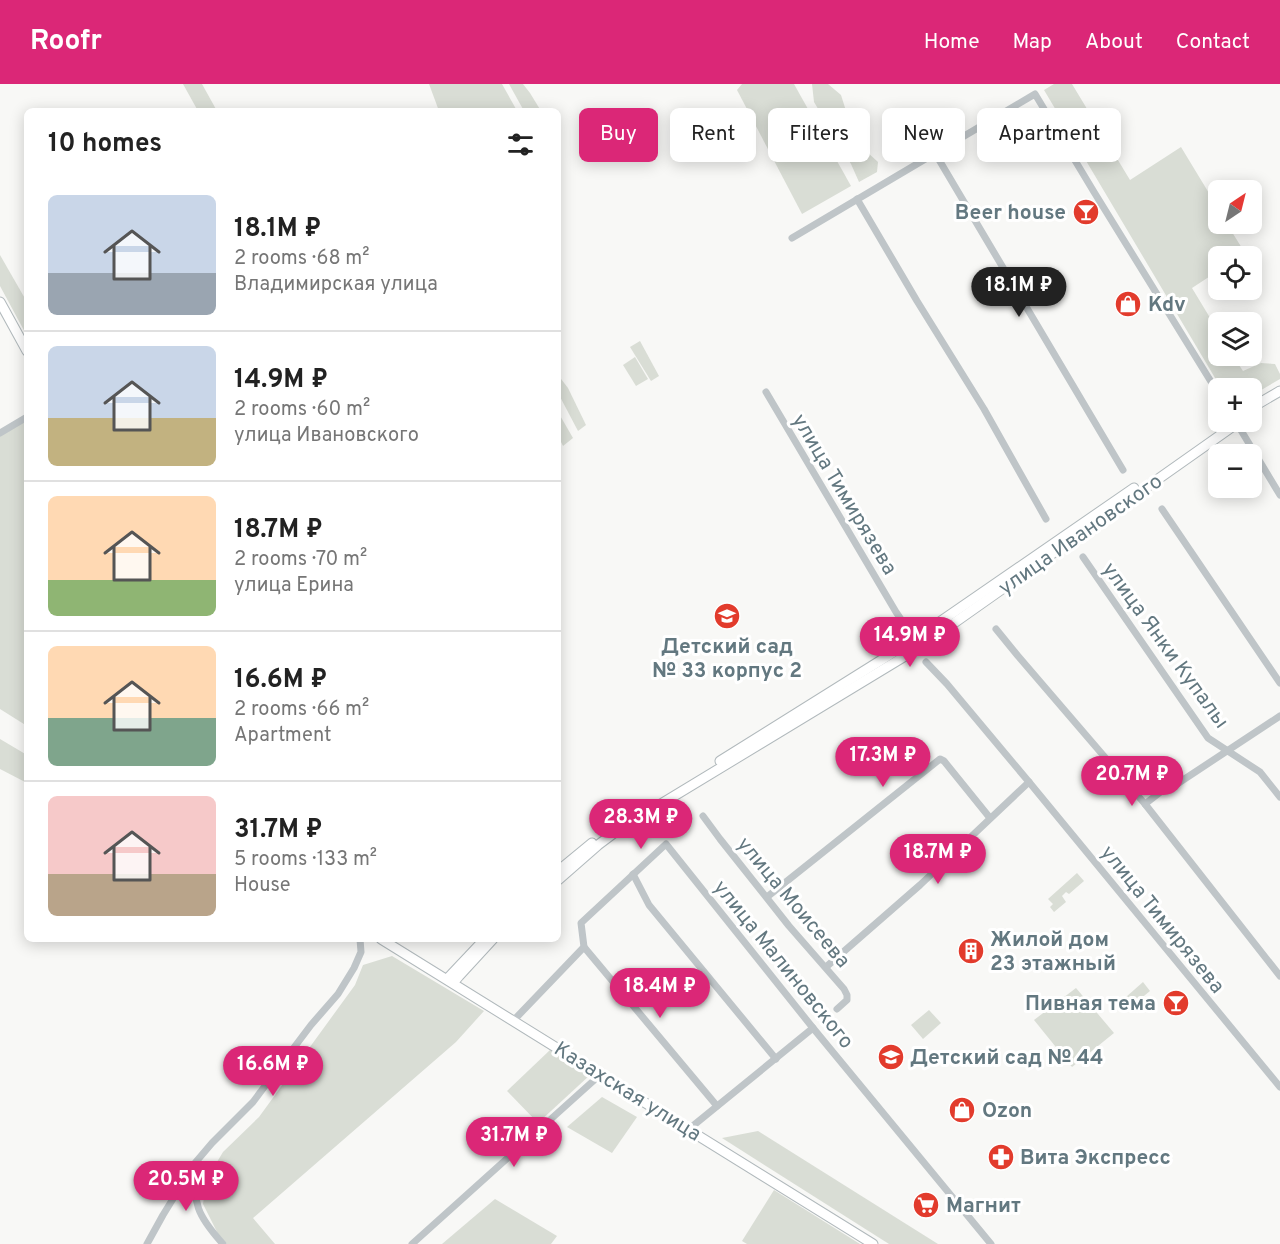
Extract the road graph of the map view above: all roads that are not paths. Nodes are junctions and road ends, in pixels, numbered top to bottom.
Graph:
1 (965, 135) edge
2 (920, 162) edge
3 (940, 162) edge
4 (857, 199) junction
5 (792, 238) dead end
6 (0, 302) edge
7 (24, 346) edge
8 (1209, 378) edge
9 (1280, 391) edge
10 (765, 392) dead end
11 (1280, 398) edge
12 (1262, 402) edge
13 (1262, 409) edge
14 (24, 419) edge
15 (1221, 432) edge
16 (1242, 432) edge
17 (0, 433) edge
18 (1123, 470) dead end
19 (1280, 495) edge
20 (1162, 509) dead end
21 (1046, 519) dead end
22 (1083, 557) dead end
23 (996, 628) dead end
24 (917, 643) junction
25 (926, 662) dead end
26 (1280, 683) edge
27 (1280, 716) edge
28 (1228, 752) junction
29 (1029, 782) junction
30 (1280, 797) edge
31 (1145, 804) junction
32 (704, 816) dead end
33 (990, 818) junction
34 (561, 868) edge
35 (633, 874) junction
36 (561, 877) edge
37 (767, 897) junction
38 (360, 942) edge
39 (386, 942) edge
40 (482, 942) edge
41 (490, 942) edge
42 (584, 946) junction
43 (826, 967) junction
44 (1280, 976) edge
45 (450, 981) junction
46 (837, 1008) dead end
47 (514, 1020) junction
48 (813, 1028) junction
49 (776, 1059) junction
50 (601, 1074) junction
51 (1280, 1087) edge
52 (717, 1106) junction
53 (689, 1129) junction
54 (195, 1163) junction
55 (147, 1244) edge
56 (223, 1244) edge
57 (412, 1244) edge
58 (873, 1244) edge
59 (991, 1244) edge

1 - 8 street
2 - 4 street
3 - 18 street
4 - 5 street
4 - 21 street
6 - 7 street
9 - 12 street
10 - 24 street, улица Тимирязева
11 - 13 street
14 - 17 street
15 - 24 street, улица Ивановского
16 - 19 street
20 - 26 street
22 - 28 street, улица Янки Купалы
23 - 31 street
24 - 34 street, улица Ивановского
24 - 36 street, улица Ивановского
25 - 29 street, улица Тимирязева
27 - 28 street
28 - 30 street, улица Янки Купалы
28 - 31 street
29 - 33 street
29 - 51 street, улица Тимирязева
31 - 44 street
32 - 37 street, улица Моисеева
33 - 37 street
33 - 43 street
35 - 42 street
35 - 48 street, улица Малиновского
35 - 49 street
37 - 43 street, улица Моисеева
38 - 54 street
39 - 45 street, Казахская улица
40 - 45 street
41 - 45 street
42 - 47 street
42 - 52 street
43 - 46 street, улица Моисеева
45 - 47 street, Казахская улица
47 - 50 street, Казахская улица
48 - 49 street
48 - 59 street, улица Малиновского
49 - 52 street
50 - 53 street, Казахская улица
50 - 57 street
52 - 53 street
53 - 58 street, Казахская улица
54 - 55 street
54 - 56 street

